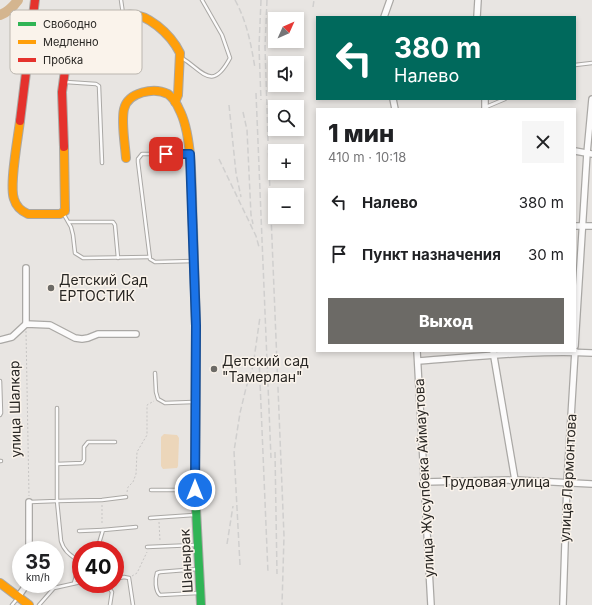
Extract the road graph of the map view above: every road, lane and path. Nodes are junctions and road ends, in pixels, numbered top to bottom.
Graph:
1 (35, 0) edge
2 (121, 0) edge
3 (202, 0) edge
4 (390, 0) edge
5 (478, 0) edge
6 (34, 10) edge
7 (122, 10) edge
8 (142, 16) edge
9 (384, 16) edge
10 (477, 16) edge
11 (180, 57) junction
12 (592, 63) edge
13 (576, 65) edge
14 (26, 74) edge
15 (65, 74) edge
16 (64, 82) junction
17 (592, 99) edge
18 (503, 100) edge
19 (175, 102) junction
20 (485, 108) edge
21 (576, 151) edge
22 (590, 153) edge
23 (190, 154) junction
24 (126, 158) dead end
25 (102, 162) dead end
26 (63, 213) junction
27 (69, 222) junction
28 (582, 225) junction
29 (576, 226) edge
30 (592, 226) edge
31 (149, 257) junction
32 (118, 258) junction
33 (194, 261) junction
34 (26, 268) dead end
35 (26, 324) junction
36 (576, 332) edge
37 (136, 334) dead end
38 (0, 340) edge
39 (576, 350) edge
40 (417, 352) edge
41 (520, 352) edge
42 (575, 352) edge
43 (493, 353) edge
44 (592, 354) edge
45 (418, 361) junction
46 (155, 373) dead end
47 (0, 381) edge
48 (158, 399) junction
49 (196, 402) junction
50 (57, 408) dead end
51 (0, 415) edge
52 (115, 442) dead end
53 (57, 464) junction
54 (515, 480) junction
55 (424, 482) junction
56 (567, 483) junction
57 (592, 484) edge
58 (151, 490) dead end
59 (195, 490) junction
60 (126, 497) joint
61 (102, 500) junction
62 (57, 501) junction
63 (29, 502) junction
64 (197, 515) junction
65 (150, 518) dead end
66 (159, 518) junction
67 (136, 527) dead end
68 (102, 530) junction
69 (79, 531) dead end
70 (29, 541) edge
71 (99, 541) edge
72 (198, 545) junction
73 (161, 546) junction
74 (149, 547) joint
75 (72, 556) edge
76 (199, 569) junction
77 (124, 577) edge
78 (128, 578) junction
79 (0, 583) edge
80 (72, 584) edge
81 (20, 593) edge
82 (112, 593) edge
83 (201, 593) junction
84 (18, 596) junction
85 (12, 605) edge
86 (29, 605) edge
87 (39, 605) edge
88 (110, 605) edge
89 (133, 605) edge
90 (201, 605) edge
91 (431, 605) edge
92 (563, 605) edge

1 - 6 street
2 - 7 lane
3 - 11 lane
4 - 9 street
5 - 10 street
8 - 11 street
11 - 19 street
12 - 13 lane
14 - 26 street
15 - 16 street
16 - 25 lane
16 - 26 street
17 - 22 street, улица Лермонтова
18 - 20 lane
19 - 23 street, Шанырак
19 - 24 street
21 - 22 street
22 - 28 street, улица Лермонтова
23 - 31 lane
23 - 33 street, Шанырак
26 - 27 lane
27 - 32 lane
27 - 32 lane
28 - 29 street
28 - 30 street
28 - 36 street, улица Лермонтова
31 - 32 lane
31 - 33 lane
33 - 49 street, Шанырак
34 - 35 street
35 - 37 street
35 - 38 street
35 - 63 path, улица Шалкар
39 - 44 street
40 - 45 street, улица Жусупбека Аймаутова
41 - 43 street
42 - 56 street, улица Лермонтова
43 - 45 street
43 - 54 street
45 - 55 street, улица Жусупбека Аймаутова
46 - 48 lane
47 - 51 lane
48 - 49 lane
48 - 60 path
49 - 59 street, Шанырак
50 - 53 lane
52 - 53 lane
53 - 62 lane
54 - 55 street, Трудовая улица
54 - 56 street, Трудовая улица
55 - 91 street, улица Жусупбека Аймаутова
56 - 57 street, Трудовая улица
56 - 92 street, улица Лермонтова
58 - 59 lane
59 - 64 street, Шанырак
60 - 61 lane
61 - 62 lane
61 - 68 path
62 - 63 lane
62 - 75 lane
63 - 70 street
64 - 66 lane
64 - 72 street, Шанырак
65 - 66 lane
66 - 73 path
67 - 68 lane
68 - 69 lane
68 - 71 lane
72 - 73 lane
72 - 76 street, Шанырак
73 - 74 lane
74 - 78 path
76 - 83 street, Шанырак
76 - 83 lane
77 - 78 lane
78 - 89 lane
79 - 84 street
80 - 87 lane
81 - 84 street
82 - 88 lane
83 - 90 street, Шанырак
84 - 85 lane
84 - 86 street

